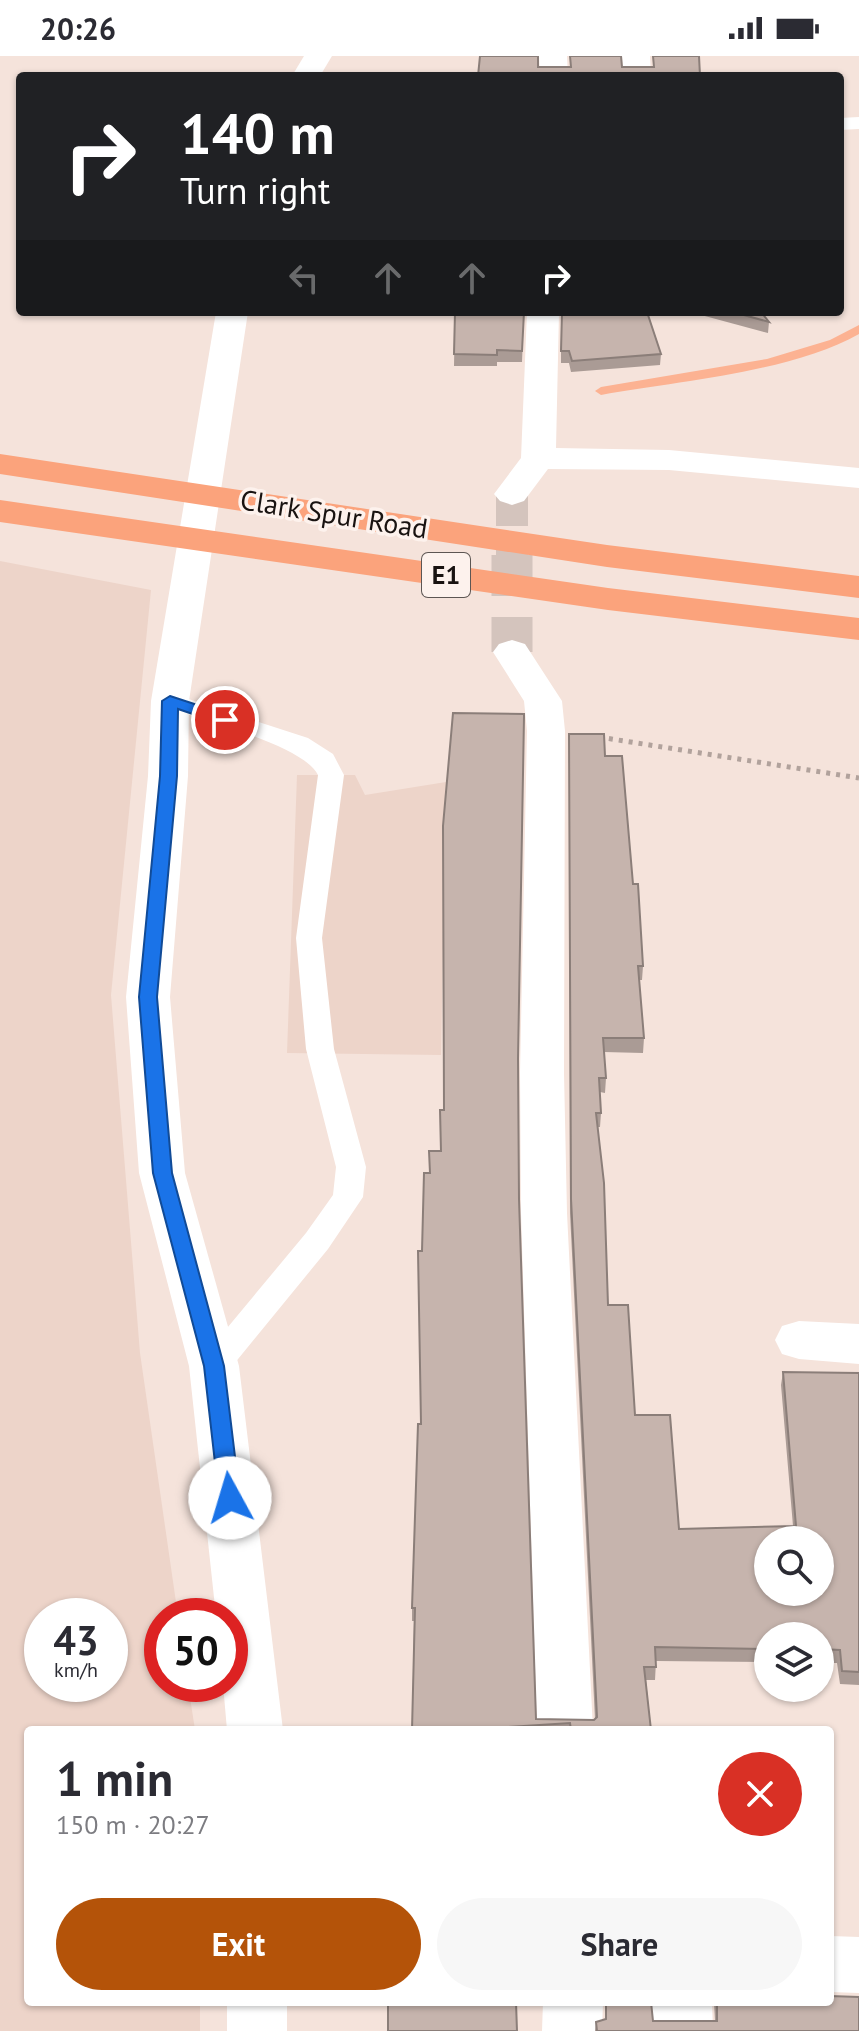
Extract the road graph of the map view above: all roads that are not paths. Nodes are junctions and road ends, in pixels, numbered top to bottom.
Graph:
1 (231, 316) edge
2 (543, 316) edge
3 (538, 458) junction
4 (0, 464) edge
5 (859, 478) edge
6 (512, 494) tunnel mouth
7 (0, 511) edge
8 (859, 587) edge
9 (719, 611) junction
10 (859, 629) edge
11 (859, 644) edge
12 (512, 652) tunnel mouth
13 (170, 701) junction
14 (799, 1340) dead end
15 (859, 1344) edge
16 (214, 1366) junction
17 (255, 1726) edge
18 (565, 1726) edge
19 (834, 1964) edge
20 (859, 1965) edge
21 (257, 2006) edge
22 (573, 2006) edge
23 (682, 2006) edge
24 (257, 2031) edge
25 (572, 2031) edge
26 (683, 2031) edge

1 - 13 street
2 - 3 street
3 - 5 street
3 - 6 street
4 - 8 highway, Clark Spur Road / E1
7 - 9 highway, Clark Spur Road / E1
9 - 10 highway, Clark Spur Road / E1
9 - 11 highway
12 - 18 street
13 - 16 street
13 - 16 lane
14 - 15 street
16 - 17 street
19 - 20 street
21 - 24 street
22 - 25 street
23 - 26 street

